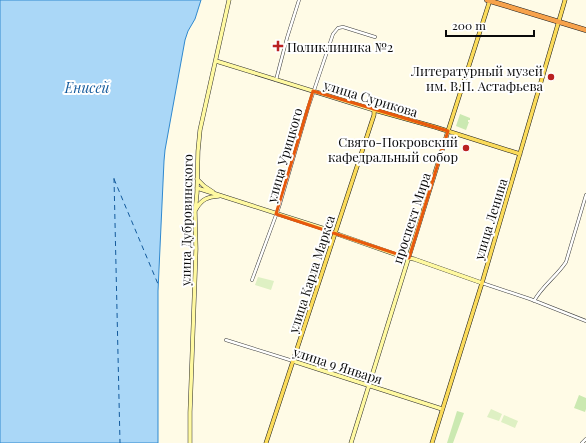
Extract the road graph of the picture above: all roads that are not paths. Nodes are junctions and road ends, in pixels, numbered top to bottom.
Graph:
1 (229, 0) edge
2 (299, 0) edge
3 (489, 0) edge
4 (565, 0) edge
5 (559, 22) junction
6 (586, 30) edge
7 (375, 37) dead end
8 (216, 61) junction
9 (276, 80) junction
10 (313, 91) junction
11 (374, 110) junction
12 (448, 131) junction
13 (520, 154) junction
14 (197, 179) junction
15 (197, 188) junction
16 (586, 195) edge
17 (221, 196) junction
18 (195, 210) junction
19 (276, 214) junction
20 (335, 233) junction
21 (408, 258) junction
22 (252, 280) dead end
23 (482, 282) junction
24 (534, 301) junction
25 (586, 321) edge
26 (226, 340) dead end
27 (294, 361) junction
28 (369, 385) junction
29 (442, 409) junction
30 (586, 439) edge
31 (190, 443) edge
32 (266, 443) edge
33 (351, 443) edge
34 (432, 443) edge
35 (582, 443) edge

1 - 8 main road, улица Дубровинского
2 - 9 street
3 - 5 highway
3 - 12 main road, проспект Мира
4 - 5 main road, улица Ленина
5 - 6 highway
5 - 13 main road, улица Ленина
7 - 10 street, улица Урицкого
8 - 9 main road, улица Сурикова
8 - 14 main road, улица Дубровинского
9 - 10 main road, улица Сурикова
10 - 11 main road, улица Сурикова
10 - 19 street, улица Урицкого
11 - 12 main road, улица Сурикова
11 - 20 main road, улица Карла Маркса
12 - 13 main road, улица Сурикова
12 - 21 main road, проспект Мира
13 - 23 main road, улица Ленина
14 - 15 main road, улица Дубровинского
14 - 17 main road
15 - 17 main road
15 - 18 main road, улица Дубровинского
16 - 24 street
17 - 18 main road
17 - 19 main road
18 - 31 main road, улица Дубровинского
19 - 20 main road
19 - 22 street, улица Урицкого
20 - 21 main road
20 - 27 main road, улица Карла Маркса
21 - 23 main road
21 - 28 main road, проспект Мира
23 - 24 street
23 - 29 main road, улица Ленина
24 - 25 street
26 - 27 street, улица 9 Января
27 - 28 main road, улица 9 Января
27 - 32 main road, улица Карла Маркса
28 - 29 main road, улица 9 Января
28 - 33 main road, проспект Мира
29 - 34 main road, улица Ленина
30 - 35 street

